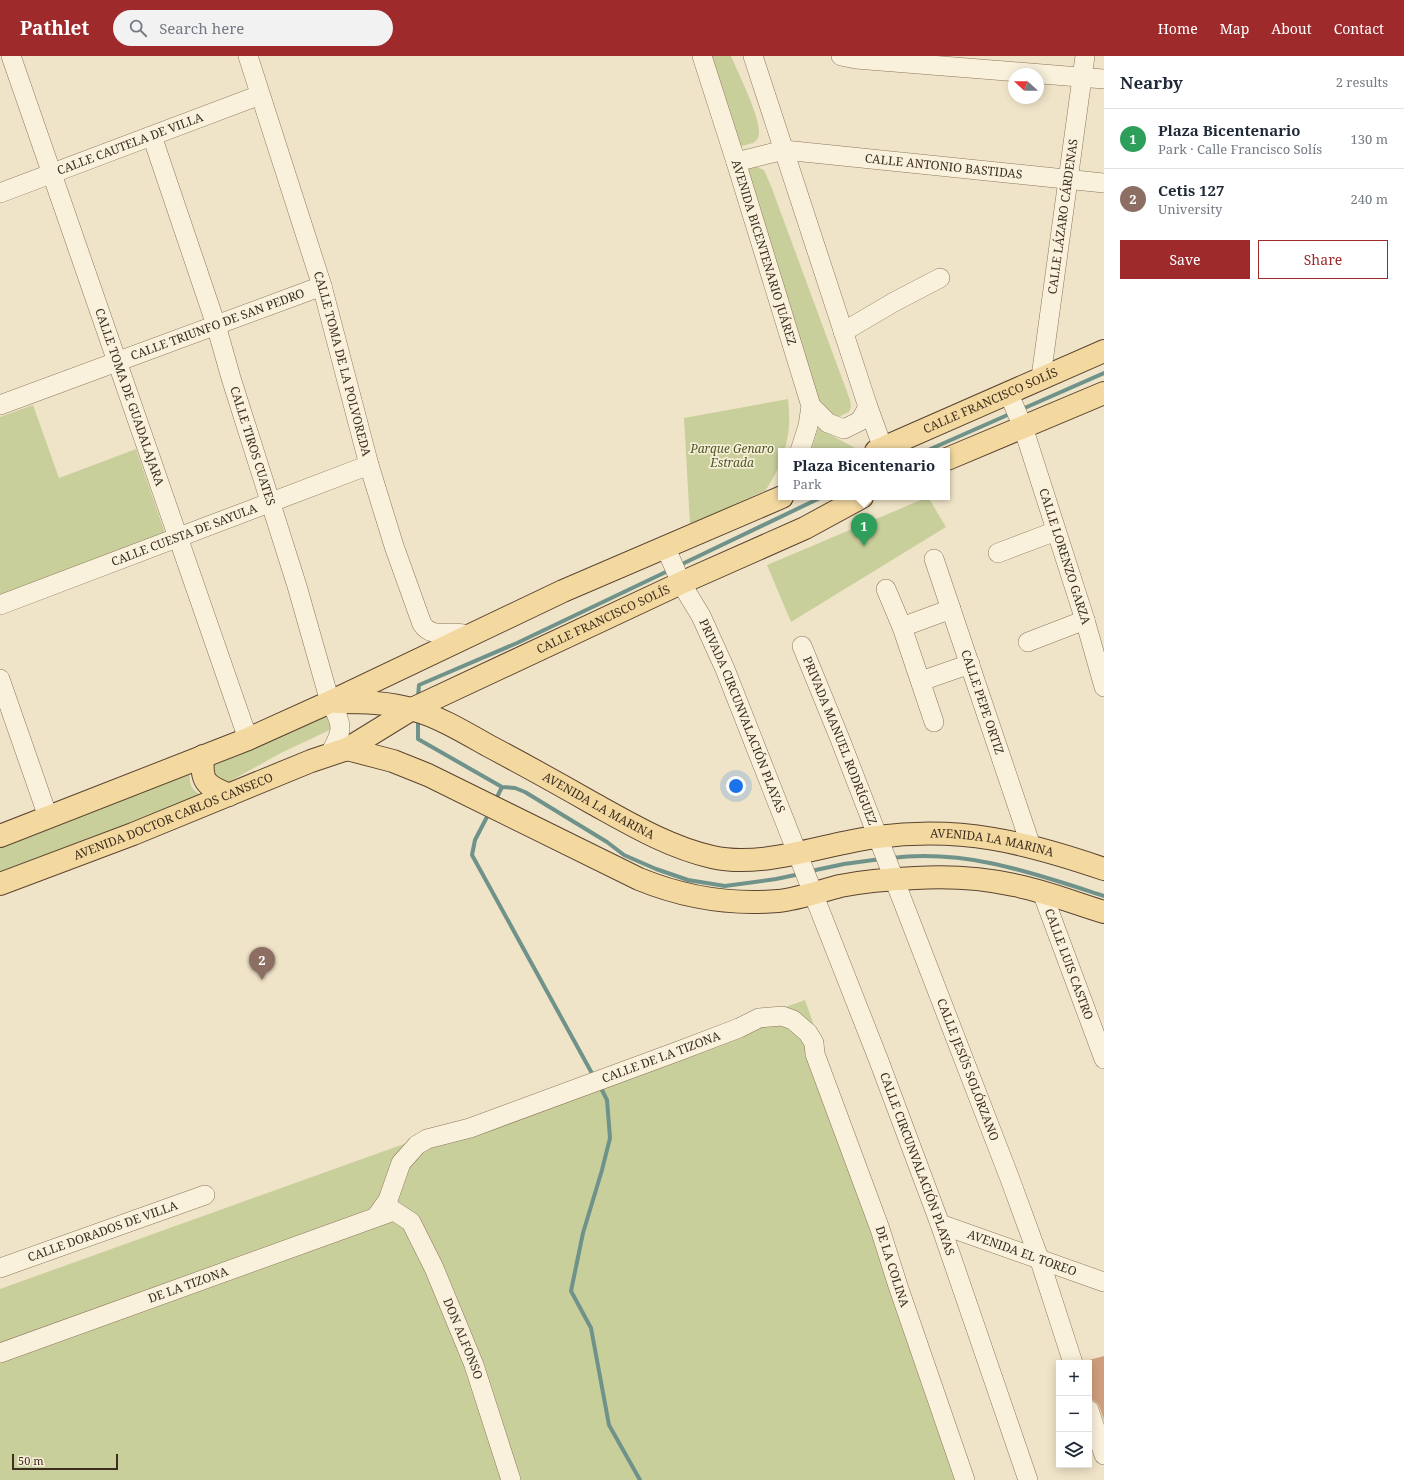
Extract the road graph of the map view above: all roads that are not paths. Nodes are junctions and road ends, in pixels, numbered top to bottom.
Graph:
1 (11, 56) edge
2 (248, 56) edge
3 (702, 56) edge
4 (753, 56) edge
5 (841, 56) edge
6 (1085, 56) edge
7 (872, 58) edge
8 (1082, 77) junction
9 (1104, 79) edge
10 (260, 95) junction
11 (152, 136) junction
12 (784, 150) junction
13 (736, 162) junction
14 (52, 174) junction
15 (1068, 180) junction
16 (1104, 183) edge
17 (0, 193) edge
18 (940, 278) dead end
19 (322, 286) junction
20 (216, 325) junction
21 (843, 332) junction
22 (1104, 351) edge
23 (117, 362) junction
24 (1041, 377) junction
25 (1008, 392) junction
26 (1104, 393) edge
27 (0, 405) edge
28 (811, 406) junction
29 (868, 407) junction
30 (1023, 427) junction
31 (801, 448) edge
32 (880, 448) edge
33 (885, 448) edge
34 (950, 458) edge
35 (369, 465) junction
36 (778, 495) edge
37 (856, 500) edge
38 (272, 502) junction
39 (1056, 531) junction
40 (178, 538) junction
41 (665, 546) junction
42 (998, 553) dead end
43 (934, 559) dead end
44 (681, 583) junction
45 (886, 589) dead end
46 (0, 606) edge
47 (951, 609) junction
48 (1086, 620) junction
49 (902, 627) junction
50 (458, 639) junction
51 (1028, 642) dead end
52 (802, 646) dead end
53 (970, 664) junction
54 (0, 679) edge
55 (921, 681) junction
56 (1104, 687) edge
57 (330, 702) junction
58 (418, 707) junction
59 (934, 722) dead end
60 (248, 739) junction
61 (338, 752) junction
62 (203, 756) junction
63 (229, 794) junction
64 (48, 817) junction
65 (0, 836) edge
66 (878, 836) junction
67 (1031, 846) junction
68 (796, 852) junction
69 (1104, 868) edge
70 (895, 879) junction
71 (0, 884) edge
72 (1042, 892) junction
73 (812, 893) junction
74 (1104, 912) edge
75 (815, 1054) joint
76 (1104, 1059) edge
77 (205, 1194) dead end
78 (385, 1211) junction
79 (940, 1224) junction
80 (1040, 1261) junction
81 (0, 1268) edge
82 (1104, 1282) edge
83 (0, 1353) edge
84 (1072, 1360) edge
85 (1092, 1419) edge
86 (1104, 1455) edge
87 (512, 1480) edge
88 (965, 1480) edge
89 (1028, 1480) edge

1 - 14 street, CALLE TOMA DE GUADALAJARA
2 - 10 street, CALLE TOMA DE LA POLVOREDA
3 - 13 street, AVENIDA BICENTENARIO JUÁREZ
4 - 12 street
5 - 7 street
6 - 8 street, CALLE LÁZARO CÁRDENAS
7 - 8 street
8 - 9 street
8 - 15 street, CALLE LÁZARO CÁRDENAS
10 - 11 street, CALLE CAUTELA DE VILLA
10 - 19 street, CALLE TOMA DE LA POLVOREDA
11 - 14 street, CALLE CAUTELA DE VILLA
11 - 20 street, CALLE TIROS CUATES
12 - 13 street
12 - 15 street, CALLE ANTONIO BASTIDAS
12 - 21 street
13 - 28 street, AVENIDA BICENTENARIO JUÁREZ
14 - 17 street, CALLE CAUTELA DE VILLA
14 - 23 street, CALLE TOMA DE GUADALAJARA
15 - 16 street, CALLE ANTONIO BASTIDAS
15 - 24 street, CALLE LÁZARO CÁRDENAS
18 - 21 street
19 - 20 street, CALLE TRIUNFO DE SAN PEDRO
19 - 35 street, CALLE TOMA DE LA POLVOREDA
20 - 23 street, CALLE TRIUNFO DE SAN PEDRO
20 - 38 street, CALLE TIROS CUATES
21 - 29 street
22 - 24 main road, CALLE FRANCISCO SOLÍS
23 - 27 street, CALLE TRIUNFO DE SAN PEDRO
23 - 40 street, CALLE TOMA DE GUADALAJARA
24 - 25 main road, CALLE FRANCISCO SOLÍS
25 - 30 street, CALLE LORENZO GARZA
25 - 33 main road, CALLE FRANCISCO SOLÍS
26 - 30 main road
28 - 29 street
28 - 31 street, AVENIDA BICENTENARIO JUÁREZ
29 - 32 street
30 - 34 main road
30 - 39 street, CALLE LORENZO GARZA
35 - 38 street, CALLE CUESTA DE SAYULA
35 - 50 street, CALLE TOMA DE LA POLVOREDA
36 - 41 main road
37 - 44 main road, CALLE FRANCISCO SOLÍS
38 - 40 street, CALLE CUESTA DE SAYULA
38 - 57 street, CALLE TIROS CUATES
39 - 42 street
39 - 48 street, CALLE LORENZO GARZA
40 - 46 street, CALLE CUESTA DE SAYULA
40 - 60 street, CALLE TOMA DE GUADALAJARA
41 - 44 street, PRIVADA CIRCUNVALACIÓN PLAYAS
41 - 50 main road
43 - 47 street, CALLE PEPE ORTIZ
44 - 58 main road, CALLE FRANCISCO SOLÍS
44 - 68 street, PRIVADA CIRCUNVALACIÓN PLAYAS
45 - 49 street
47 - 49 street
47 - 53 street, CALLE PEPE ORTIZ
48 - 51 street
48 - 56 street, CALLE LORENZO GARZA
49 - 55 street
50 - 57 main road
52 - 66 street, PRIVADA MANUEL RODRÍGUEZ
53 - 55 street
53 - 67 street, CALLE PEPE ORTIZ
54 - 64 street
55 - 59 street
57 - 58 main road, AVENIDA LA MARINA
57 - 60 main road
57 - 61 street, CALLE TIROS CUATES
58 - 61 main road, CALLE FRANCISCO SOLÍS
58 - 68 main road, AVENIDA LA MARINA
60 - 62 main road
61 - 63 main road, AVENIDA DOCTOR CARLOS CANSECO
61 - 73 main road
62 - 63 main road
62 - 64 main road
63 - 71 main road, AVENIDA DOCTOR CARLOS CANSECO
64 - 65 main road
66 - 67 main road, AVENIDA LA MARINA
66 - 68 main road, AVENIDA LA MARINA
66 - 70 street
67 - 69 main road, AVENIDA LA MARINA
68 - 73 street, CALLE CIRCUNVALACIÓN PLAYAS
70 - 72 main road
70 - 73 main road
70 - 80 street, CALLE JESÚS SOLÓRZANO
72 - 74 main road
72 - 76 street, CALLE LUIS CASTRO
73 - 79 street, CALLE CIRCUNVALACIÓN PLAYAS
75 - 78 street, CALLE DE LA TIZONA
75 - 88 street, DE LA COLINA
77 - 81 street, CALLE DORADOS DE VILLA
78 - 83 street, DE LA TIZONA
78 - 87 street, DON ALFONSO
79 - 80 street, AVENIDA EL TOREO
79 - 89 street, CALLE CIRCUNVALACIÓN PLAYAS
80 - 82 street, AVENIDA EL TOREO
80 - 84 street, CALLE JESÚS SOLÓRZANO
85 - 86 street

